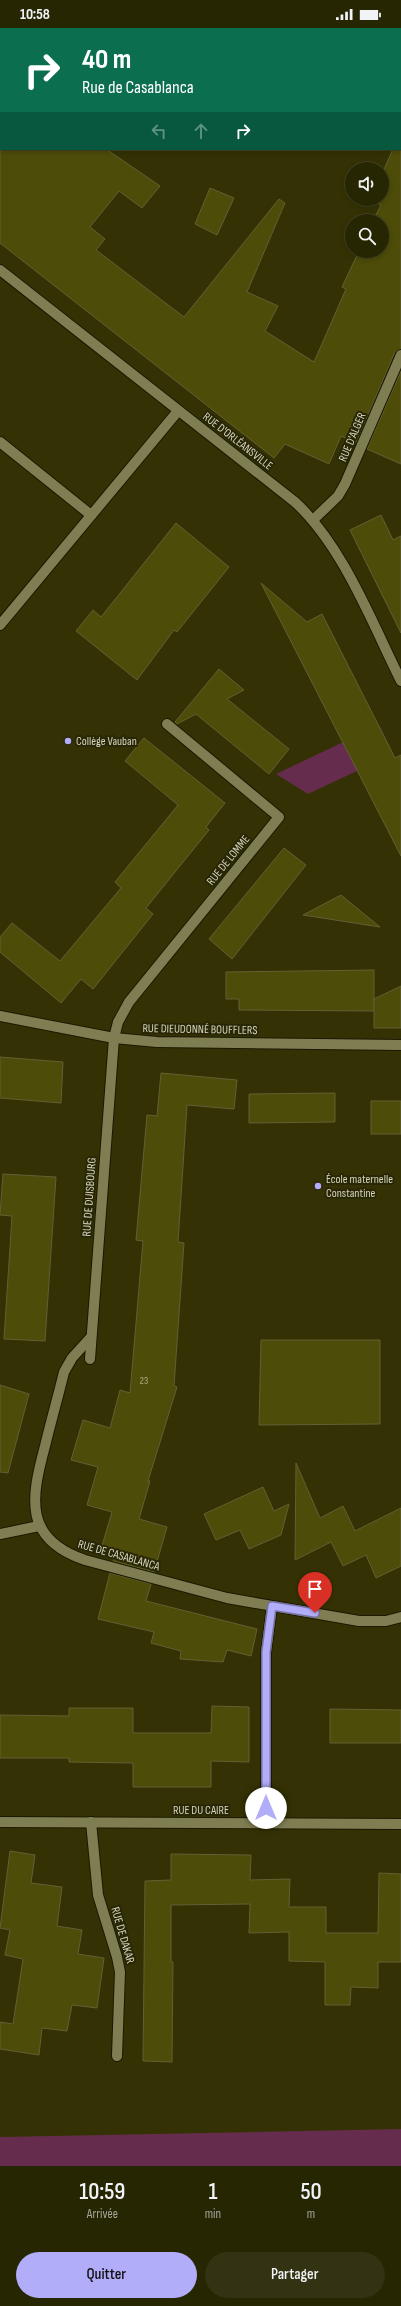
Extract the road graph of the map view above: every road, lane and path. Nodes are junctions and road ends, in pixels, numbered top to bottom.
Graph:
1 (0, 270) edge
2 (401, 355) edge
3 (178, 411) junction
4 (0, 442) edge
5 (91, 515) junction
6 (313, 520) junction
7 (0, 625) edge
8 (401, 681) edge
9 (167, 724) dead end
10 (0, 1016) edge
11 (114, 1038) junction
12 (401, 1045) edge
13 (91, 1337) junction
14 (90, 1359) dead end
15 (39, 1526) junction
16 (0, 1534) edge
17 (272, 1606) junction
18 (401, 1617) edge
19 (0, 1822) edge
20 (90, 1822) junction
21 (266, 1823) junction
22 (401, 1824) edge
23 (117, 2056) dead end

1 - 3 street, RUE D'ORLÉANSVILLE
2 - 6 street, RUE D'ALGER
3 - 5 street
3 - 6 street, RUE D'ORLÉANSVILLE
4 - 5 street
5 - 7 street
6 - 8 street, RUE D'ORLÉANSVILLE
9 - 11 street, RUE DE LOMME
10 - 11 street, RUE DIEUDONNÉ BOUFFLERS
11 - 12 street, RUE DIEUDONNÉ BOUFFLERS
11 - 13 street, RUE DE DUISBOURG
13 - 14 street, RUE DE DUISBOURG
13 - 15 street, RUE DE CASABLANCA
15 - 16 street
15 - 17 street, RUE DE CASABLANCA
17 - 18 street, RUE DE CASABLANCA
17 - 21 street
19 - 20 street, RUE DU CAIRE
20 - 21 street, RUE DU CAIRE
20 - 23 street, RUE DE DAKAR
21 - 22 street, RUE DU CAIRE

